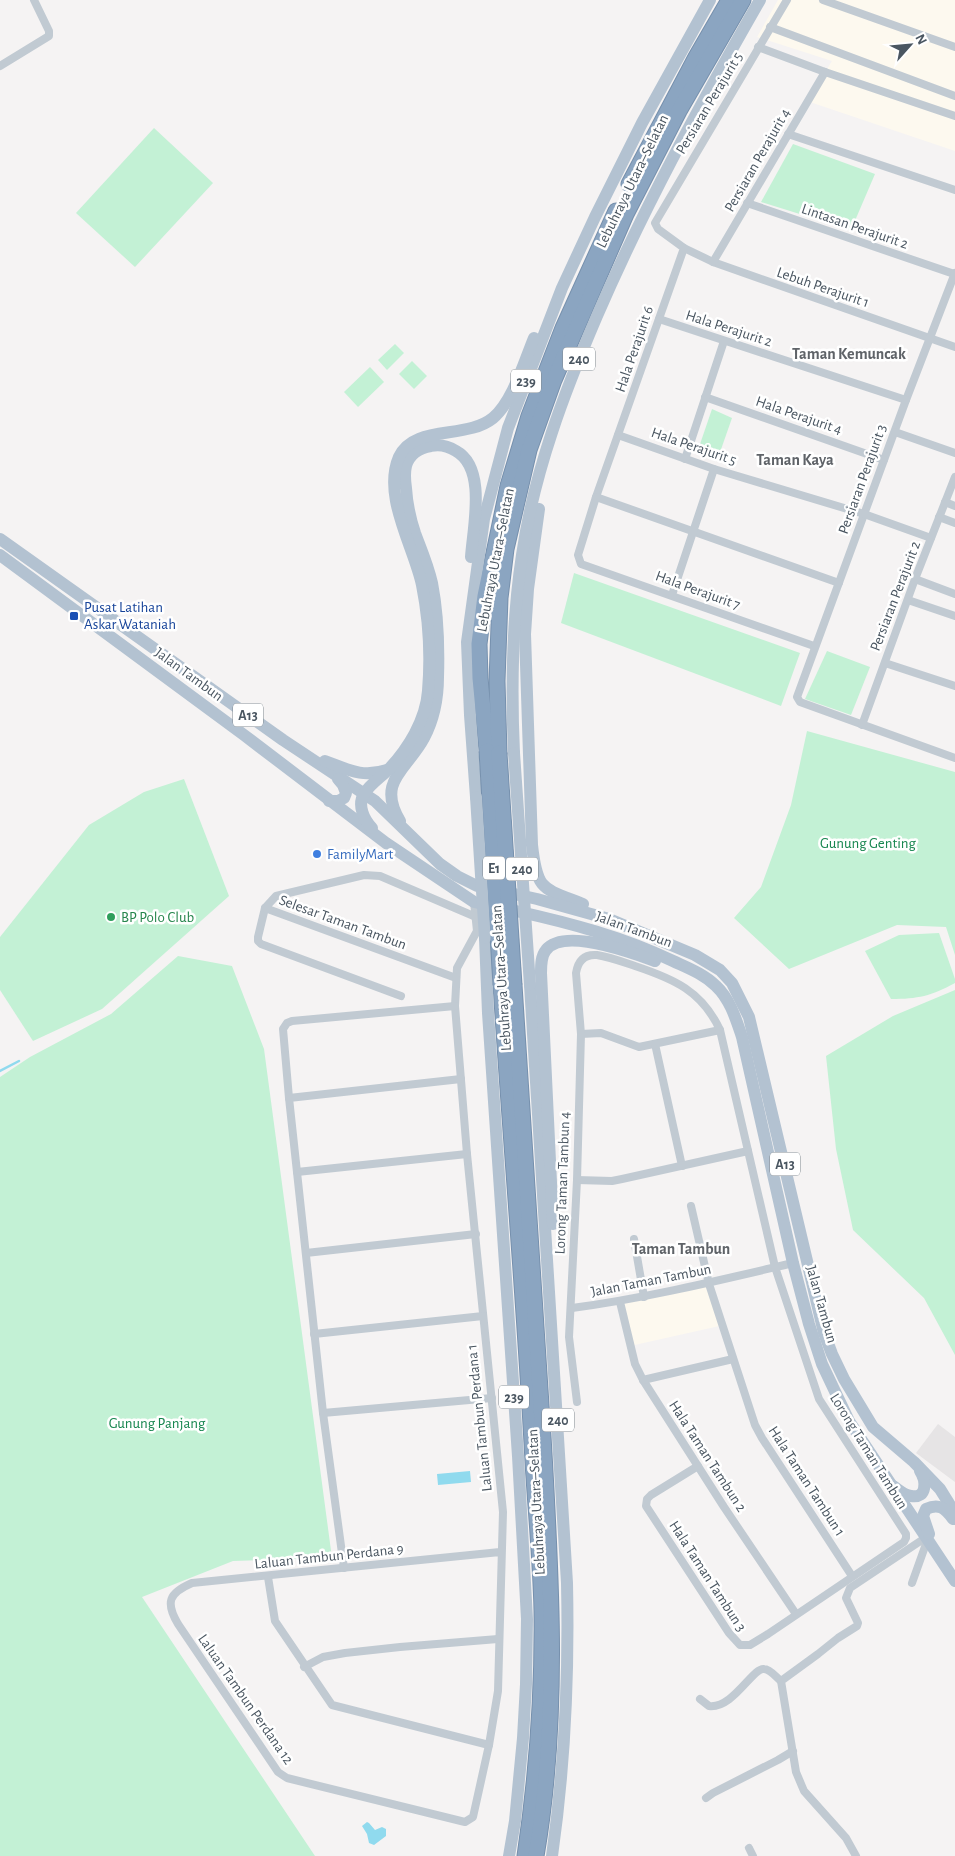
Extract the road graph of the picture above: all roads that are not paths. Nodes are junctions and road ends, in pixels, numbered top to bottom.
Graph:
1 (34, 0) edge
2 (710, 0) edge
3 (729, 0) edge
4 (743, 0) edge
5 (760, 0) edge
6 (787, 0) edge
7 (823, 0) edge
8 (770, 27) junction
9 (758, 47) junction
10 (955, 47) edge
11 (0, 66) edge
12 (825, 72) junction
13 (955, 96) edge
14 (955, 116) edge
15 (788, 134) junction
16 (955, 190) edge
17 (747, 202) junction
18 (684, 248) junction
19 (713, 262) junction
20 (955, 273) edge
21 (562, 288) junction
22 (659, 319) junction
23 (930, 338) junction
24 (724, 341) junction
25 (955, 346) edge
26 (705, 397) junction
27 (906, 400) junction
28 (895, 432) junction
29 (618, 435) junction
30 (547, 447) junction
31 (955, 453) edge
32 (685, 458) junction
33 (884, 460) junction
34 (714, 469) junction
35 (955, 478) edge
36 (596, 497) junction
37 (945, 502) junction
38 (955, 506) edge
39 (864, 514) junction
40 (939, 517) junction
41 (955, 523) edge
42 (692, 531) junction
43 (931, 538) junction
44 (0, 540) edge
45 (0, 555) edge
46 (578, 556) joint
47 (915, 578) junction
48 (839, 583) junction
49 (955, 594) edge
50 (672, 595) junction
51 (908, 600) junction
52 (77, 612) junction
53 (955, 616) edge
54 (130, 634) junction
55 (467, 642) junction
56 (814, 646) junction
57 (885, 663) junction
58 (172, 682) junction
59 (955, 686) edge
60 (862, 725) junction
61 (283, 740) junction
62 (500, 752) junction
63 (955, 758) edge
64 (388, 769) junction
65 (329, 770) junction
66 (364, 794) junction
67 (329, 801) junction
68 (408, 834) junction
69 (384, 842) junction
70 (474, 902) junction
71 (265, 908) junction
72 (476, 917) junction
73 (609, 919) junction
74 (577, 965) joint
75 (696, 971) junction
76 (456, 978) junction
77 (508, 985) junction
78 (401, 996) dead end
79 (455, 1006) junction
80 (720, 1030) junction
81 (581, 1034) junction
82 (655, 1044) junction
83 (461, 1080) junction
84 (289, 1098) junction
85 (748, 1151) junction
86 (467, 1154) junction
87 (682, 1166) junction
88 (297, 1172) junction
89 (577, 1180) junction
90 (691, 1206) dead end
91 (476, 1234) junction
92 (634, 1239) dead end
93 (306, 1253) junction
94 (793, 1263) junction
95 (775, 1267) junction
96 (709, 1284) junction
97 (644, 1297) junction
98 (620, 1302) junction
99 (572, 1308) junction
100 (483, 1316) junction
101 (314, 1334) junction
102 (733, 1359) junction
103 (554, 1372) junction
104 (643, 1380) junction
105 (492, 1398) junction
106 (576, 1402) dead end
107 (323, 1413) junction
108 (914, 1462) junction
109 (698, 1466) junction
110 (888, 1482) junction
111 (955, 1520) edge
112 (906, 1534) joint
113 (926, 1539) junction
114 (500, 1552) junction
115 (939, 1557) junction
116 (344, 1568) junction
117 (852, 1576) junction
118 (268, 1577) junction
119 (955, 1581) edge
120 (912, 1583) dead end
121 (169, 1604) joint
122 (796, 1614) junction
123 (498, 1639) junction
124 (304, 1667) junction
125 (781, 1681) junction
126 (700, 1698) dead end
127 (489, 1745) junction
128 (793, 1751) junction
129 (706, 1798) dead end
130 (465, 1822) joint
131 (749, 1848) dead end
132 (509, 1856) edge
133 (525, 1856) edge
134 (536, 1856) edge
135 (552, 1856) edge
136 (753, 1856) edge
137 (856, 1856) edge

1 - 11 street
2 - 21 main road, 239
3 - 62 highway, Lebuhraya Utara–Selatan / E1
4 - 62 highway, Lebuhraya Utara–Selatan / E1
5 - 30 main road, 240
6 - 8 street, Persiaran Perajurit 5
7 - 10 street
8 - 9 street, Persiaran Perajurit 5
8 - 13 street
9 - 12 street
9 - 18 street, Persiaran Perajurit 5
12 - 14 street
12 - 15 street, Persiaran Perajurit 4
15 - 16 street
15 - 17 street, Persiaran Perajurit 4
17 - 19 street, Persiaran Perajurit 4
17 - 20 street, Lintasan Perajurit 2
18 - 19 street, Lebuh Perajurit 1
18 - 22 street, Hala Perajurit 6
19 - 23 street, Lebuh Perajurit 1
20 - 23 street, Persiaran Perajurit 3
21 - 55 main road, 239
21 - 64 main road
22 - 24 street, Hala Perajurit 2
22 - 29 street, Hala Perajurit 6
23 - 25 street, Lebuh Perajurit 1
23 - 27 street, Persiaran Perajurit 3
24 - 26 street
24 - 27 street, Hala Perajurit 2
26 - 32 street
26 - 33 street, Hala Perajurit 4
27 - 28 street, Persiaran Perajurit 3
28 - 31 street
28 - 33 street, Persiaran Perajurit 3
29 - 32 street, Hala Perajurit 5
29 - 36 street, Hala Perajurit 6
30 - 62 main road, 240
30 - 73 main road
32 - 34 street, Hala Perajurit 5
33 - 39 street, Persiaran Perajurit 3
34 - 39 street, Hala Perajurit 5
34 - 42 street
35 - 37 street, Persiaran Perajurit 2
36 - 42 street
36 - 46 street, Hala Perajurit 6
37 - 38 street
37 - 40 street, Persiaran Perajurit 2
39 - 43 street, Hala Perajurit 5
39 - 48 street, Persiaran Perajurit 3
40 - 41 street
40 - 43 street, Persiaran Perajurit 2
42 - 48 street
42 - 50 street
43 - 47 street, Persiaran Perajurit 2
44 - 54 main road, Jalan Tambun / A13
45 - 52 main road, Jalan Tambun / A13
46 - 50 street, Hala Perajurit 7
47 - 49 street
47 - 51 street, Persiaran Perajurit 2
48 - 56 street, Persiaran Perajurit 3
50 - 56 street, Hala Perajurit 7
51 - 53 street
51 - 57 street, Persiaran Perajurit 2
52 - 54 main road
52 - 58 main road, Jalan Tambun / A13
54 - 58 main road
54 - 61 main road, Jalan Tambun / A13
55 - 68 main road
55 - 132 main road, 239, bridge
56 - 60 street, Persiaran Perajurit 3
57 - 59 street
57 - 60 street, Persiaran Perajurit 2
58 - 67 main road, Jalan Tambun / A13
60 - 63 street
61 - 64 main road
61 - 65 main road, Jalan Tambun / A13
62 - 77 highway, Lebuhraya Utara–Selatan / E1, bridge
62 - 103 main road, 240, bridge
64 - 66 main road
65 - 66 main road, Jalan Tambun / A13
65 - 67 main road
66 - 68 main road, Jalan Tambun / A13
66 - 69 main road
67 - 69 main road, Jalan Tambun / A13
68 - 73 main road, Jalan Tambun / A13
69 - 70 main road, Jalan Tambun / A13
70 - 72 street, Laluan Tambun Perdana 1
70 - 75 main road, Jalan Tambun / A13
71 - 72 street, Selesar Taman Tambun
71 - 76 street, Selesar Taman Tambun
71 - 78 street
72 - 76 street, Laluan Tambun Perdana 1
73 - 108 main road, Jalan Tambun / A13
74 - 80 street, Lorong Taman Tambun
74 - 81 street, Lorong Taman Tambun 4
75 - 94 main road, Jalan Tambun / A13
75 - 103 main road
76 - 79 street, Laluan Tambun Perdana 1
77 - 133 highway, Lebuhraya Utara–Selatan / E1
77 - 134 highway, Lebuhraya Utara–Selatan / E1
79 - 83 street, Laluan Tambun Perdana 1
79 - 84 street
80 - 82 street
80 - 85 street, Lorong Taman Tambun
81 - 82 street
81 - 89 street, Lorong Taman Tambun 4
82 - 87 street
83 - 84 street
83 - 86 street, Laluan Tambun Perdana 1
84 - 88 street
85 - 87 street
85 - 95 street, Lorong Taman Tambun
86 - 88 street
86 - 91 street, Laluan Tambun Perdana 1
87 - 89 street
88 - 93 street
89 - 99 street, Lorong Taman Tambun 4
90 - 96 street, Hala Taman Tambun 1
91 - 93 street
91 - 100 street, Laluan Tambun Perdana 1
92 - 97 street
93 - 101 street
94 - 95 street, Jalan Taman Tambun
94 - 110 main road, Jalan Tambun / A13
95 - 96 street, Jalan Taman Tambun
95 - 112 street, Lorong Taman Tambun
96 - 97 street, Jalan Taman Tambun
96 - 102 street, Hala Taman Tambun 1
97 - 98 street, Jalan Taman Tambun
98 - 99 street, Jalan Taman Tambun
98 - 104 street, Hala Taman Tambun 2
99 - 106 street, Lorong Taman Tambun 4
100 - 101 street
100 - 105 street, Laluan Tambun Perdana 1
101 - 107 street
102 - 104 street
102 - 117 street, Hala Taman Tambun 1
103 - 135 main road, 240
104 - 109 street, Hala Taman Tambun 2
105 - 107 street
105 - 114 street, Laluan Tambun Perdana 1
107 - 116 street
108 - 110 main road
108 - 111 main road, Jalan Tambun / A13
109 - 122 street, Hala Taman Tambun 2
109 - 122 street, Hala Taman Tambun 3
110 - 113 main road, Jalan Tambun / A13
111 - 115 main road
112 - 117 street, Hala Taman Tambun 3
113 - 115 main road, Jalan Tambun / A13
113 - 120 street
113 - 125 street
114 - 116 street, Laluan Tambun Perdana 9
114 - 123 street, Laluan Tambun Perdana 1
115 - 119 main road, Jalan Tambun / A13
116 - 118 street, Laluan Tambun Perdana 9
117 - 122 street, Hala Taman Tambun 3
118 - 121 street, Laluan Tambun Perdana 9
118 - 124 street
121 - 130 street, Laluan Tambun Perdana 12
123 - 124 street
123 - 127 street, Laluan Tambun Perdana 1
124 - 127 street
125 - 126 street
125 - 128 street
127 - 130 street, Laluan Tambun Perdana 1
128 - 129 street
128 - 137 street
131 - 136 street

